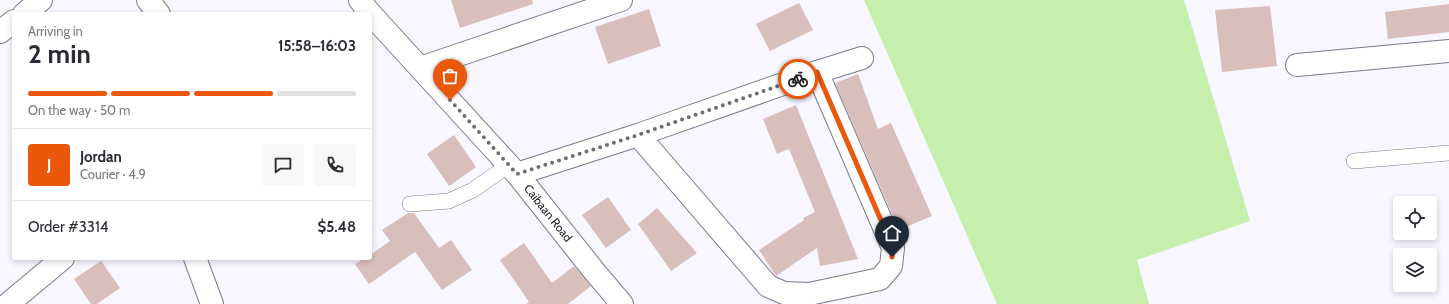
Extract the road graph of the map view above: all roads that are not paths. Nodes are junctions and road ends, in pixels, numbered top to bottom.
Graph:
1 (41, 0) edge
2 (148, 0) edge
3 (621, 0) edge
4 (26, 12) edge
5 (157, 12) edge
6 (372, 17) edge
7 (12, 23) edge
8 (0, 32) edge
9 (1449, 51) edge
10 (862, 58) dead end
11 (1297, 65) dead end
12 (420, 68) junction
13 (817, 72) junction
14 (638, 135) junction
15 (1449, 153) edge
16 (1354, 161) dead end
17 (513, 169) junction
18 (410, 204) dead end
19 (61, 260) edge
20 (196, 260) edge
21 (8, 304) edge
22 (212, 304) edge
23 (622, 304) edge

1 - 4 street
2 - 5 street
3 - 12 street
6 - 12 street, Caibaan Road
7 - 8 street
9 - 11 street
10 - 13 street
12 - 17 street, Caibaan Road
13 - 14 street
13 - 14 street
14 - 17 street
15 - 16 lane
17 - 18 lane
17 - 23 street, Caibaan Road
19 - 21 street
20 - 22 street

